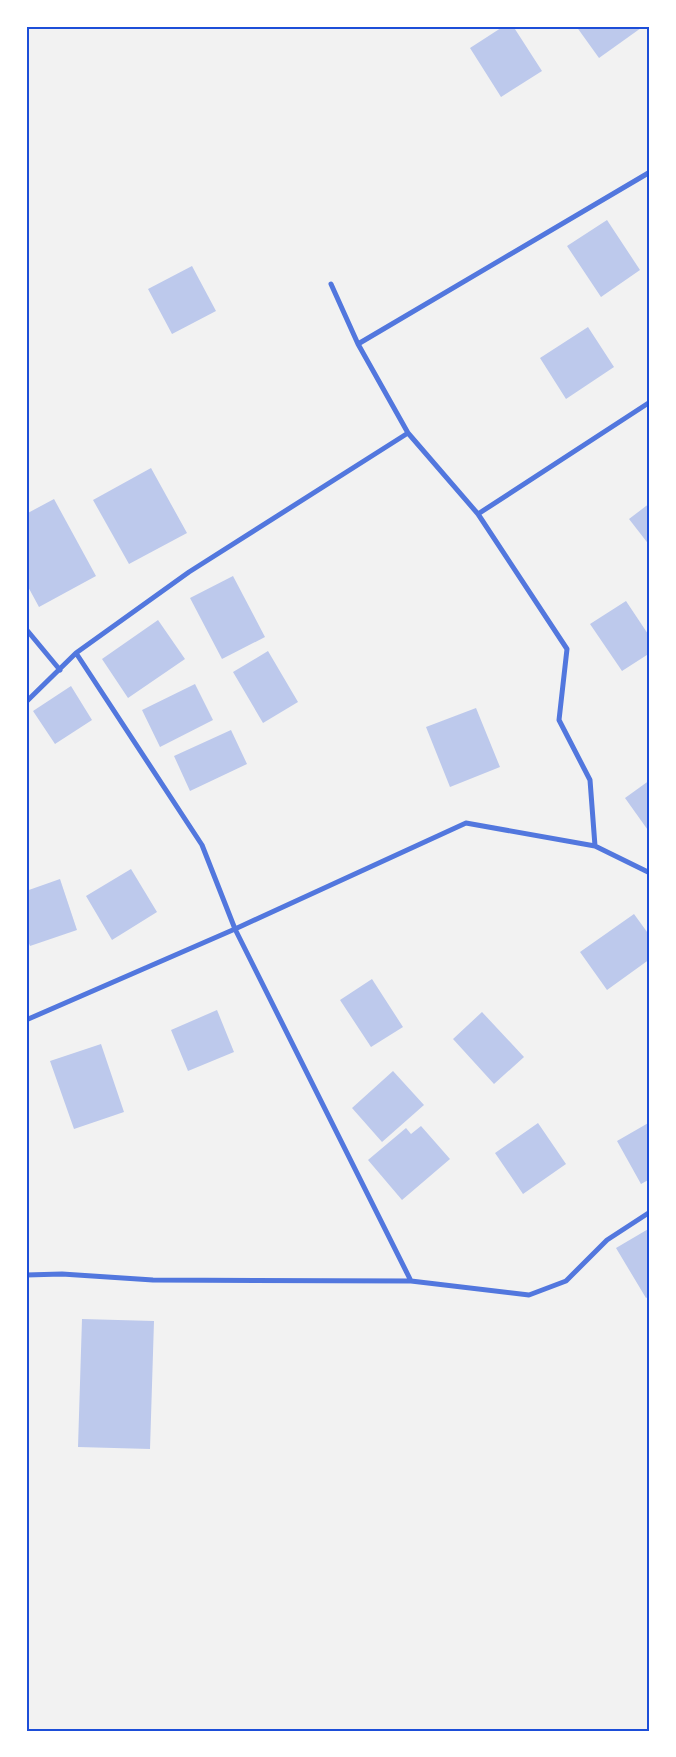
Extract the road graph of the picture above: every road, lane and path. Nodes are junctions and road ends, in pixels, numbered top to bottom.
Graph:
1 (650, 172) edge
2 (331, 284) dead end
3 (358, 344) junction
4 (650, 402) edge
5 (408, 433) junction
6 (478, 514) junction
7 (26, 629) edge
8 (76, 653) junction
9 (60, 670) junction
10 (26, 702) edge
11 (595, 846) junction
12 (650, 873) edge
13 (235, 929) junction
14 (26, 1020) edge
15 (650, 1212) edge
16 (26, 1275) edge
17 (411, 1281) junction

1 - 3 street
2 - 3 street
3 - 5 street
4 - 6 street
5 - 6 street
5 - 8 street
6 - 11 street
7 - 9 street
8 - 9 street
8 - 13 street
9 - 10 street
11 - 12 street
11 - 13 street
13 - 14 street
13 - 17 street
15 - 17 street
16 - 17 street

